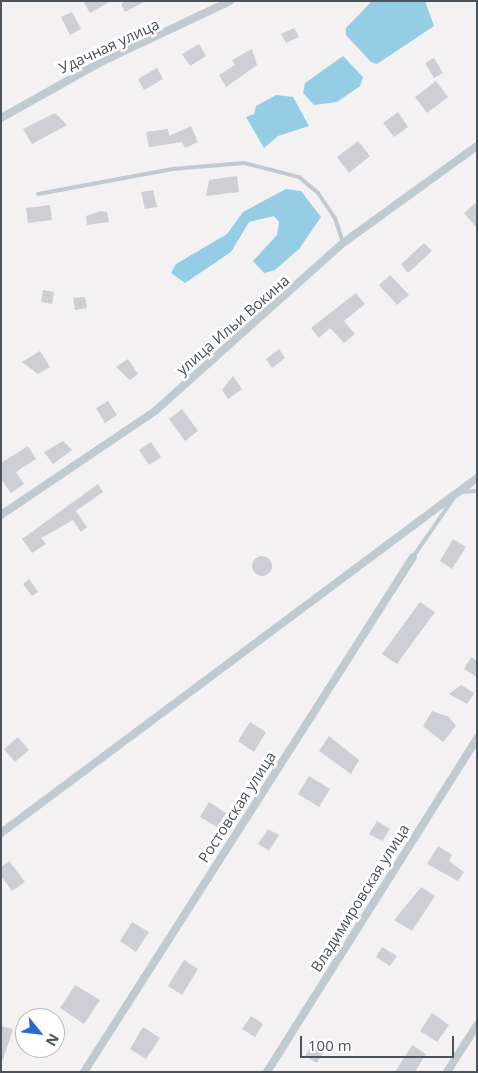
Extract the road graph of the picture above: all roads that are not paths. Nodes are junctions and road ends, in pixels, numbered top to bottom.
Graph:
1 (230, 1) edge
2 (1, 118) edge
3 (477, 146) edge
4 (38, 194) dead end
5 (343, 243) junction
6 (477, 478) edge
7 (477, 491) edge
8 (458, 492) junction
9 (1, 515) edge
10 (413, 557) joint
11 (477, 738) edge
12 (1, 833) edge
13 (477, 1025) edge
14 (84, 1072) edge
15 (267, 1072) edge
16 (447, 1072) edge

1 - 2 street, Удачная улица
3 - 5 street, улица Ильи Вокина
4 - 5 lane
5 - 9 street, улица Ильи Вокина
6 - 8 street
7 - 8 lane
8 - 10 lane
8 - 12 street
10 - 14 street, Ростовская улица
11 - 15 street, Владимировская улица
13 - 16 street

